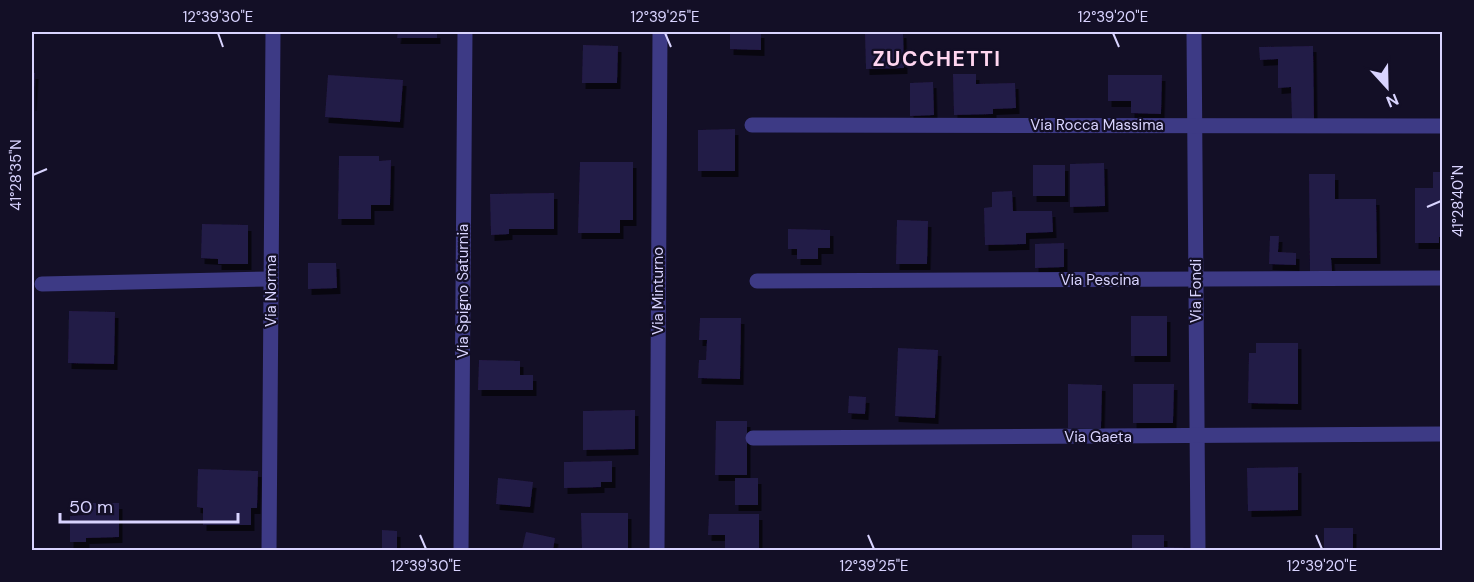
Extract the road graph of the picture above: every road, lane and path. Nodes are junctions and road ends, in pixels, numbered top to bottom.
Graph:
1 (273, 32) edge
2 (465, 32) edge
3 (660, 32) edge
4 (1194, 32) edge
5 (752, 124) dead end
6 (1195, 126) junction
7 (1443, 126) edge
8 (1443, 278) edge
9 (271, 279) junction
10 (1196, 280) junction
11 (757, 281) dead end
12 (42, 284) dead end
13 (1443, 434) edge
14 (1197, 436) junction
15 (753, 438) dead end
16 (269, 550) edge
17 (461, 550) edge
18 (657, 550) edge
19 (1198, 550) edge

1 - 9 street, Via Norma
2 - 17 street, Via Spigno Saturnia
3 - 18 street, Via Minturno
4 - 6 street, Via Fondi
5 - 6 street, Via Rocca Massima
6 - 7 street, Via Rocca Massima
6 - 10 street, Via Fondi
8 - 10 street, Via Pescina
9 - 12 street
9 - 16 street, Via Norma
10 - 11 street, Via Pescina
10 - 14 street, Via Fondi
13 - 14 street, Via Gaeta
14 - 15 street, Via Gaeta
14 - 19 street, Via Fondi

